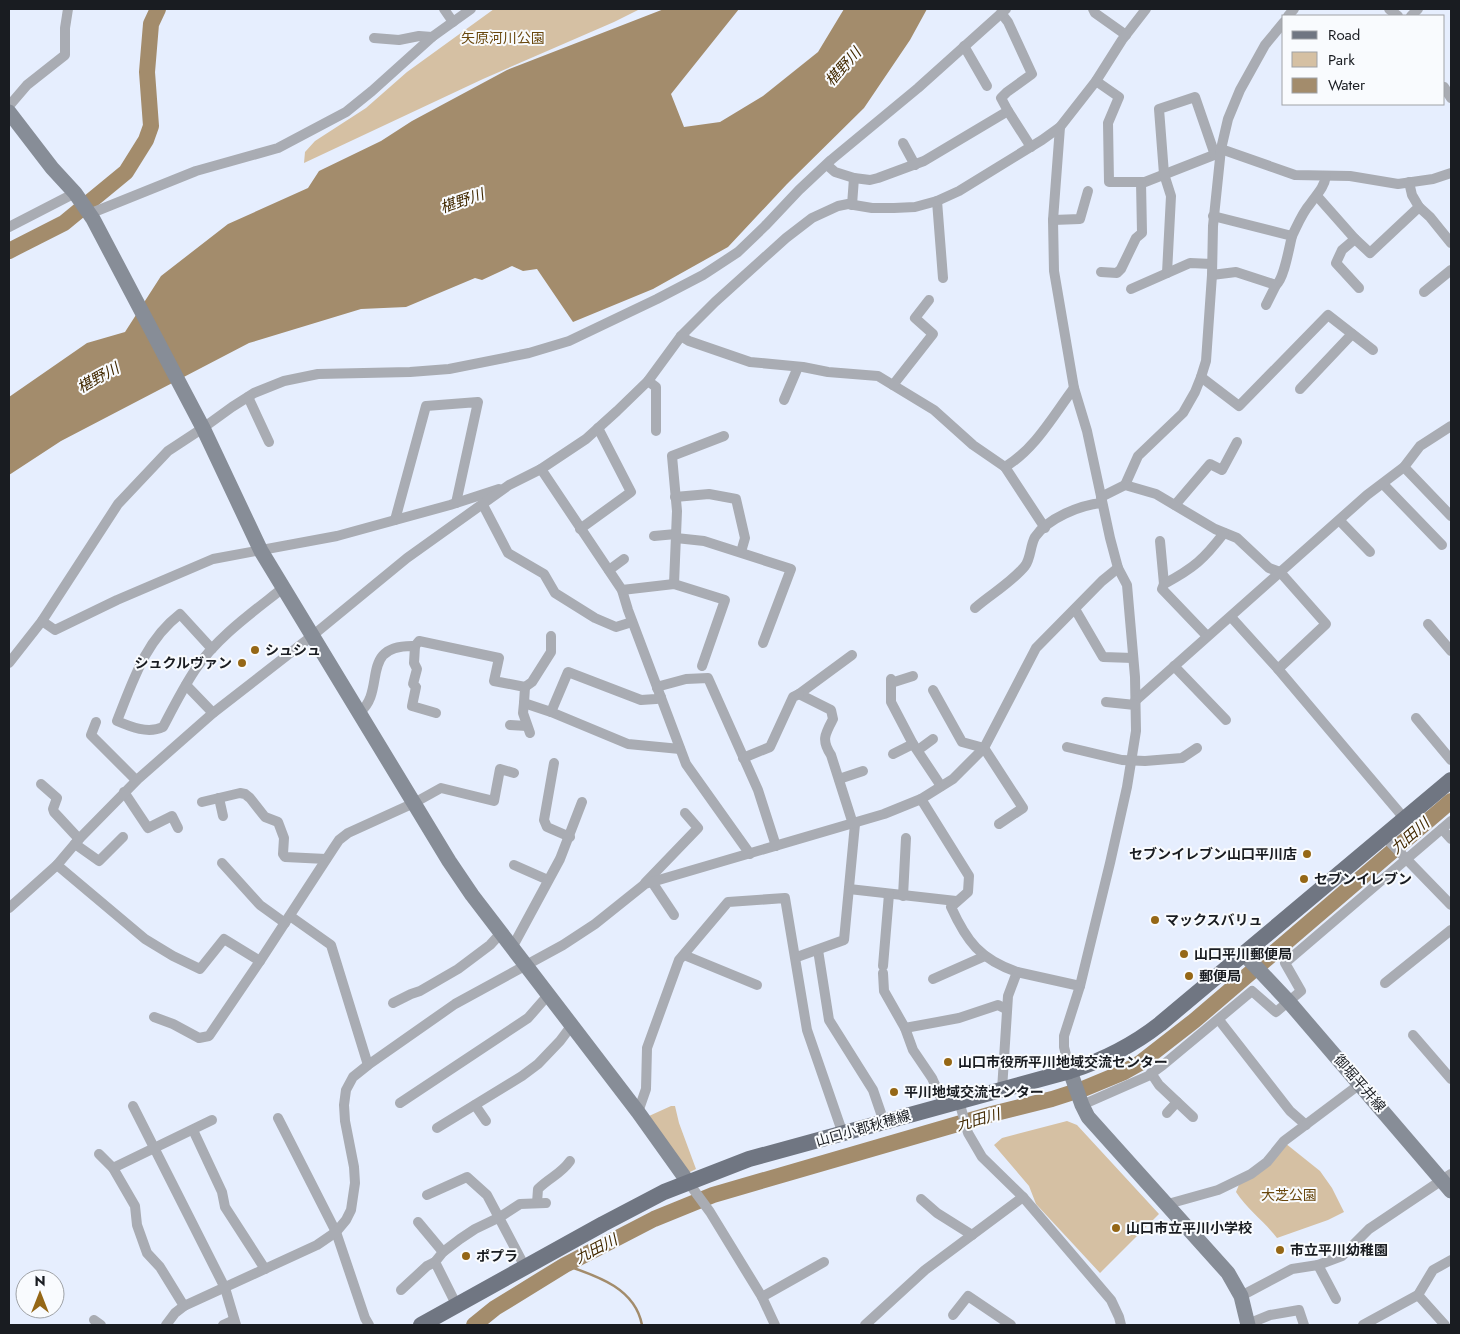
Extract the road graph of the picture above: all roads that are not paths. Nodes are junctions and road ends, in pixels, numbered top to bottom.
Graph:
1 (68, 9) edge
2 (444, 9) edge
3 (471, 9) edge
4 (1093, 9) edge
5 (1146, 9) edge
6 (1003, 11) edge
7 (453, 22) junction
8 (1282, 24) edge
9 (1126, 35) junction
10 (432, 37) junction
11 (374, 38) dead end
12 (964, 46) junction
13 (1096, 81) junction
14 (987, 86) dead end
15 (9, 106) edge
16 (1008, 111) junction
17 (9, 112) edge
18 (1060, 128) junction
19 (903, 143) dead end
20 (1031, 146) junction
21 (1219, 152) junction
22 (826, 165) junction
23 (916, 165) junction
24 (1451, 173) edge
25 (1164, 174) junction
26 (1326, 176) junction
27 (854, 178) junction
28 (1141, 182) junction
29 (1409, 182) junction
30 (1088, 191) dead end
31 (75, 193) junction
32 (1318, 196) junction
33 (937, 201) junction
34 (852, 205) junction
35 (1419, 207) junction
36 (1213, 216) junction
37 (91, 217) junction
38 (1053, 220) junction
39 (9, 227) edge
40 (1292, 236) junction
41 (1355, 240) junction
42 (1451, 243) edge
43 (1212, 269) junction
44 (1451, 270) edge
45 (1101, 272) dead end
46 (1167, 273) junction
47 (943, 278) dead end
48 (1276, 285) junction
49 (1359, 288) dead end
50 (1131, 289) dead end
51 (1424, 292) dead end
52 (929, 300) dead end
53 (1266, 305) dead end
54 (1352, 334) junction
55 (681, 336) junction
56 (1373, 350) dead end
57 (798, 367) junction
58 (1201, 377) junction
59 (648, 381) junction
60 (893, 385) junction
61 (1074, 388) junction
62 (1300, 389) dead end
63 (248, 397) junction
64 (784, 400) dead end
65 (201, 425) junction
66 (598, 428) junction
67 (1450, 429) edge
68 (656, 431) dead end
69 (724, 436) dead end
70 (269, 442) dead end
71 (1237, 442) dead end
72 (1005, 467) junction
73 (1404, 468) junction
74 (541, 469) junction
75 (1383, 484) junction
76 (1125, 485) junction
77 (509, 486) junction
78 (675, 497) junction
79 (1102, 500) junction
80 (456, 503) junction
81 (483, 505) junction
82 (1175, 505) junction
83 (1451, 516) edge
84 (395, 520) junction
85 (1340, 521) junction
86 (1045, 528) junction
87 (580, 529) junction
88 (1224, 532) junction
89 (654, 536) dead end
90 (676, 536) junction
91 (1160, 542) dead end
92 (1442, 545) dead end
93 (261, 551) junction
94 (741, 552) junction
95 (1370, 552) dead end
96 (624, 559) dead end
97 (1118, 568) junction
98 (609, 570) junction
99 (1280, 572) junction
100 (674, 584) junction
101 (1164, 584) junction
102 (283, 588) junction
103 (622, 590) junction
104 (975, 608) dead end
105 (1075, 609) junction
106 (1231, 617) junction
107 (42, 621) junction
108 (632, 622) junction
109 (1428, 624) dead end
110 (312, 636) junction
111 (551, 636) dead end
112 (1207, 636) junction
113 (763, 643) dead end
114 (415, 646) junction
115 (212, 649) junction
116 (1451, 651) edge
117 (852, 655) dead end
118 (1133, 658) junction
119 (9, 663) edge
120 (702, 666) dead end
121 (1174, 666) junction
122 (1278, 669) junction
123 (913, 676) dead end
124 (186, 685) junction
125 (525, 688) junction
126 (933, 690) dead end
127 (659, 693) junction
128 (799, 694) junction
129 (1106, 702) dead end
130 (524, 703) junction
131 (1135, 703) junction
132 (360, 712) junction
133 (551, 712) junction
134 (213, 713) junction
135 (436, 713) dead end
136 (1416, 718) dead end
137 (1226, 720) dead end
138 (96, 722) dead end
139 (510, 726) dead end
140 (933, 739) dead end
141 (916, 747) junction
142 (1067, 747) dead end
143 (984, 748) junction
144 (1197, 748) dead end
145 (680, 749) junction
146 (893, 754) dead end
147 (743, 758) junction
148 (1131, 760) junction
149 (1451, 760) edge
150 (554, 763) dead end
151 (863, 771) dead end
152 (514, 773) dead end
153 (839, 779) junction
154 (136, 780) junction
155 (1451, 780) edge
156 (41, 784) dead end
157 (941, 786) junction
158 (124, 792) junction
159 (219, 798) junction
160 (920, 799) junction
161 (202, 802) dead end
162 (582, 802) dead end
163 (414, 803) junction
164 (685, 813) dead end
165 (223, 816) dead end
166 (1404, 818) junction
167 (1451, 821) edge
168 (854, 824) junction
169 (1000, 824) dead end
170 (178, 828) dead end
171 (1442, 829) junction
172 (123, 837) dead end
173 (570, 837) junction
174 (906, 838) dead end
175 (1387, 839) junction
176 (1451, 839) edge
177 (77, 841) junction
178 (776, 846) junction
179 (750, 854) junction
180 (326, 859) junction
181 (1405, 860) junction
182 (222, 864) dead end
183 (57, 865) junction
184 (514, 865) dead end
185 (548, 880) junction
186 (648, 883) junction
187 (849, 890) junction
188 (889, 894) junction
189 (903, 896) junction
190 (956, 902) junction
191 (1451, 905) edge
192 (9, 908) edge
193 (674, 914) dead end
194 (288, 919) junction
195 (1451, 930) edge
196 (502, 932) junction
197 (513, 946) junction
198 (818, 950) junction
199 (684, 954) junction
200 (985, 956) junction
201 (797, 957) dead end
202 (1248, 958) junction
203 (260, 961) junction
204 (528, 966) junction
205 (1017, 972) junction
206 (933, 979) dead end
207 (1385, 983) dead end
208 (756, 985) dead end
209 (1080, 986) junction
210 (549, 994) junction
211 (1289, 1002) junction
212 (394, 1003) dead end
213 (1006, 1009) junction
214 (154, 1017) dead end
215 (1219, 1020) junction
216 (572, 1025) junction
217 (905, 1028) junction
218 (1413, 1035) dead end
219 (368, 1065) junction
220 (1151, 1073) junction
221 (1072, 1076) junction
222 (1451, 1079) edge
223 (1360, 1084) junction
224 (1002, 1090) junction
225 (1177, 1102) junction
226 (400, 1103) dead end
227 (1081, 1104) junction
228 (475, 1105) junction
229 (133, 1106) dead end
230 (955, 1106) junction
231 (638, 1112) junction
232 (1167, 1113) dead end
233 (1193, 1117) dead end
234 (278, 1118) dead end
235 (212, 1120) dead end
236 (486, 1122) dead end
237 (884, 1122) junction
238 (1306, 1125) junction
239 (437, 1128) dead end
240 (193, 1130) junction
241 (843, 1134) junction
242 (153, 1148) junction
243 (99, 1154) dead end
244 (570, 1161) dead end
245 (113, 1168) junction
246 (1448, 1182) edge
247 (692, 1186) junction
248 (427, 1195) dead end
249 (1022, 1197) junction
250 (921, 1200) dead end
251 (1168, 1204) junction
252 (500, 1217) junction
253 (418, 1222) dead end
254 (336, 1232) junction
255 (972, 1235) junction
256 (443, 1252) junction
257 (1451, 1260) edge
258 (435, 1262) junction
259 (824, 1262) dead end
260 (1318, 1264) junction
261 (525, 1268) junction
262 (265, 1269) junction
263 (224, 1288) junction
264 (401, 1290) dead end
265 (1418, 1295) junction
266 (1241, 1296) junction
267 (762, 1297) junction
268 (1336, 1298) dead end
269 (184, 1306) junction
270 (457, 1306) junction
271 (953, 1315) dead end
272 (235, 1322) edge
273 (166, 1325) edge
274 (223, 1325) edge
275 (369, 1325) edge
276 (421, 1325) edge
277 (775, 1325) edge
278 (865, 1325) edge
279 (1011, 1325) edge
280 (1121, 1325) edge
281 (1248, 1325) edge
282 (1304, 1325) edge
283 (1364, 1325) edge
284 (1445, 1325) edge

1 - 15 street
2 - 7 street
3 - 7 street
4 - 9 street
5 - 9 street
6 - 12 street
6 - 16 street
7 - 10 street
8 - 21 street
9 - 13 street
10 - 11 street
10 - 37 street
12 - 14 street
12 - 22 street
13 - 18 street
13 - 28 street
16 - 20 street
16 - 23 street
17 - 31 street
18 - 20 street
18 - 38 street
19 - 23 street
20 - 33 street
21 - 25 street
21 - 25 street
21 - 26 street
21 - 36 street
22 - 27 street
22 - 63 street
23 - 27 street
24 - 29 street
25 - 28 street
25 - 46 street
26 - 29 street
26 - 32 street
27 - 34 street
28 - 45 street
29 - 35 street
30 - 38 street
31 - 37 street
31 - 39 street
32 - 40 street
32 - 41 street
33 - 34 street
33 - 47 street
34 - 55 street
35 - 41 street
35 - 42 street
36 - 40 street
36 - 43 street
37 - 65 street
38 - 61 street
40 - 48 street
41 - 49 street
43 - 46 street
43 - 48 street
43 - 58 street
44 - 51 street
46 - 50 street
48 - 53 street
52 - 60 street
54 - 56 street
54 - 58 street
54 - 62 street
55 - 57 street
55 - 59 street
57 - 60 street
57 - 64 street
58 - 76 street
59 - 66 street
59 - 68 street
60 - 72 street
61 - 72 street
61 - 79 street
63 - 65 street
63 - 70 street
65 - 93 street
65 - 107 street
66 - 74 street
66 - 87 street
67 - 73 street
69 - 78 street
71 - 82 street
72 - 86 street
73 - 75 street
73 - 83 street
74 - 77 street
74 - 87 street
75 - 85 street
75 - 92 street
76 - 79 street
76 - 82 street
77 - 80 street
77 - 81 street
78 - 90 street
78 - 94 street
79 - 86 street
79 - 97 street
80 - 84 street
80 - 84 street
81 - 108 street
81 - 110 street
82 - 88 street
84 - 93 street
85 - 95 street
85 - 99 street
86 - 104 street
87 - 98 street
88 - 99 street
88 - 101 street
89 - 90 street
90 - 94 street
90 - 100 street
91 - 101 street
93 - 102 street
93 - 107 street
94 - 113 street
96 - 98 street
97 - 105 street
97 - 118 street
98 - 103 street
99 - 106 street
99 - 122 street
100 - 103 street
100 - 120 street
101 - 112 street
102 - 110 street
102 - 115 street
103 - 108 street
105 - 118 street
105 - 143 street
106 - 112 street
106 - 122 street
107 - 119 street
108 - 127 street
109 - 116 street
110 - 132 street
110 - 134 street
111 - 125 street
112 - 121 street
114 - 125 street
114 - 132 street
114 - 135 street
115 - 124 street
115 - 124 street
117 - 128 street
118 - 131 street
121 - 131 street
121 - 137 street
122 - 166 street
123 - 141 street
124 - 134 street
125 - 130 street
126 - 143 street
127 - 133 street
127 - 145 street
127 - 147 street
128 - 147 street
128 - 153 street
129 - 131 street
130 - 133 street
130 - 139 street
131 - 148 street
132 - 163 street
133 - 145 street
134 - 154 street
136 - 149 street
138 - 154 street
140 - 141 street
141 - 146 street
141 - 157 street
142 - 148 street
143 - 157 street
143 - 169 street
144 - 148 street
145 - 179 street
147 - 178 street
148 - 209 street
150 - 173 street
151 - 153 street
152 - 163 street
153 - 168 street
154 - 158 street
155 - 166 main road, 山口小郡秋穂線
156 - 177 street
157 - 160 street
158 - 170 street
158 - 177 street
159 - 161 street
159 - 165 street
159 - 180 street
160 - 168 street
160 - 190 street
162 - 173 street
163 - 180 street
163 - 196 street
164 - 186 street
166 - 175 main road, 山口小郡秋穂線
167 - 171 street
168 - 178 street
168 - 187 street
171 - 176 street
171 - 181 street
172 - 177 street
173 - 185 street
174 - 189 street
175 - 181 street
175 - 202 main road, 山口小郡秋穂線
177 - 183 street
178 - 179 street
179 - 186 street
180 - 194 street
181 - 191 street
181 - 211 street
182 - 194 street
183 - 192 street
183 - 203 street
184 - 185 street
185 - 197 street
186 - 193 street
186 - 204 street
187 - 188 street
187 - 198 street
188 - 189 street
188 - 217 street
189 - 190 street
190 - 200 street
194 - 203 street
194 - 219 street
195 - 207 street
196 - 197 street
196 - 212 street
197 - 204 street
198 - 201 street
198 - 237 street
199 - 208 street
199 - 231 street
199 - 241 street
200 - 205 street
200 - 206 street
202 - 211 street, 御堀平井線
202 - 221 main road, 山口小郡秋穂線
203 - 214 street
204 - 210 street
204 - 219 street
205 - 209 street
205 - 213 street
209 - 221 street
210 - 216 street
210 - 226 street
211 - 215 street
211 - 223 street, 御堀平井線
213 - 217 street
213 - 224 street
215 - 220 street
215 - 238 street
216 - 228 street
216 - 231 street
217 - 230 street
218 - 222 street
219 - 254 street
220 - 225 street
220 - 227 street
221 - 224 main road, 山口小郡秋穂線
221 - 227 street
223 - 238 street
223 - 246 street, 御堀平井線
224 - 230 main road, 山口小郡秋穂線
225 - 232 street
225 - 233 street
227 - 251 street
228 - 236 street
228 - 239 street
229 - 242 street
230 - 237 main road, 山口小郡秋穂線
230 - 249 street
231 - 247 street
234 - 254 street
235 - 240 street
237 - 241 main road, 山口小郡秋穂線
238 - 251 street
240 - 242 street
240 - 262 street
241 - 247 main road, 山口小郡秋穂線
242 - 245 street
242 - 263 street
243 - 245 street
244 - 252 street
245 - 269 street
246 - 260 street
247 - 261 main road, 山口小郡秋穂線
247 - 267 street
248 - 252 street
249 - 255 street
249 - 280 street
250 - 255 street
251 - 266 street
252 - 256 street
252 - 261 street
253 - 256 street
254 - 262 street
254 - 275 street
255 - 278 street
256 - 258 street
257 - 265 street
258 - 264 street
258 - 270 street
259 - 267 street
260 - 266 street
260 - 268 street
261 - 270 main road, 山口小郡秋穂線
262 - 263 street
263 - 269 street
263 - 272 street
265 - 283 street
265 - 284 street
266 - 281 street
267 - 277 street
269 - 273 street
270 - 276 main road, 山口小郡秋穂線
271 - 279 street
272 - 274 street
281 - 282 street

